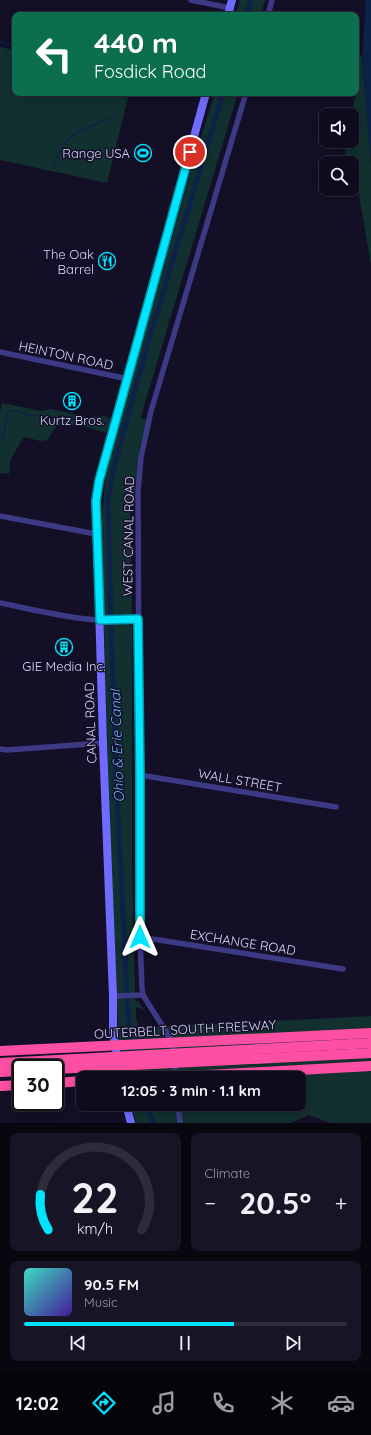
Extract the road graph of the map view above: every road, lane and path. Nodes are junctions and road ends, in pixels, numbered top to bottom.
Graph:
1 (191, 0) edge
2 (272, 0) edge
3 (230, 8) edge
4 (269, 12) edge
5 (205, 96) edge
6 (245, 96) edge
7 (0, 352) edge
8 (128, 379) junction
9 (0, 516) edge
10 (96, 534) junction
11 (0, 603) edge
12 (138, 619) junction
13 (103, 620) junction
14 (103, 744) junction
15 (0, 749) edge
16 (140, 775) junction
17 (336, 807) dead end
18 (140, 937) junction
19 (343, 969) dead end
20 (143, 995) junction
21 (113, 996) junction
22 (371, 1033) edge
23 (371, 1043) edge
24 (0, 1051) edge
25 (371, 1053) edge
26 (0, 1063) edge
27 (371, 1066) edge
28 (64, 1069) edge
29 (12, 1071) edge
30 (120, 1071) edge
31 (175, 1071) edge
32 (281, 1071) edge
33 (0, 1072) edge
34 (64, 1082) edge
35 (76, 1082) edge
36 (12, 1085) edge
37 (0, 1086) edge
38 (128, 1111) edge
39 (179, 1111) edge
40 (131, 1123) edge
41 (180, 1123) edge

1 - 3 street
2 - 4 street
5 - 8 main road, CANAL ROAD
6 - 12 street, WEST CANAL ROAD
7 - 8 street, HEINTON ROAD
8 - 10 main road, CANAL ROAD
9 - 10 street
10 - 13 main road, CANAL ROAD
11 - 13 street
12 - 13 street
12 - 16 street, WEST CANAL ROAD
13 - 14 main road, CANAL ROAD
14 - 15 street
14 - 21 main road, CANAL ROAD
16 - 17 street, WALL STREET
16 - 18 street, WEST CANAL ROAD
18 - 19 street, EXCHANGE ROAD
18 - 20 street, WEST CANAL ROAD
20 - 21 street
20 - 31 street, WEST CANAL ROAD
21 - 30 main road, CANAL ROAD
22 - 24 highway, OUTERBELT SOUTH FREEWAY, bridge
23 - 26 highway, bridge
25 - 28 highway, bridge
27 - 32 highway, bridge
29 - 33 highway
34 - 35 highway
36 - 37 highway
38 - 40 main road
39 - 41 street

